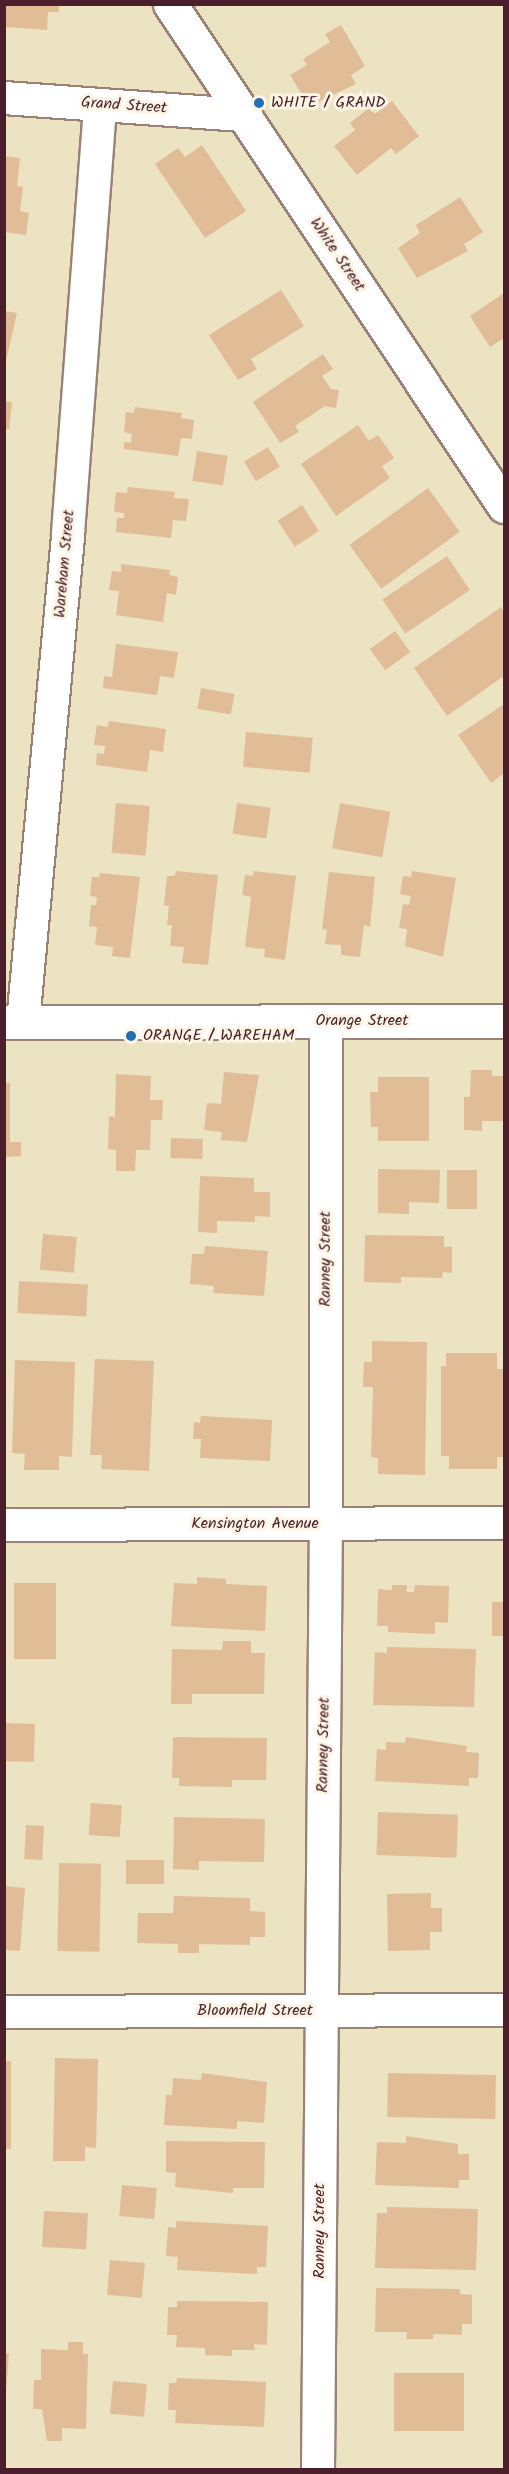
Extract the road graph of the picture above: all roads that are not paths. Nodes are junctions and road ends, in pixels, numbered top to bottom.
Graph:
1 (170, 4) edge
2 (4, 98) edge
3 (100, 105) junction
4 (244, 115) junction
5 (504, 506) edge
6 (326, 1021) junction
7 (504, 1021) edge
8 (14, 1022) edge
9 (504, 1523) edge
10 (326, 1524) junction
11 (4, 1525) edge
12 (504, 2010) edge
13 (321, 2011) junction
14 (4, 2012) edge
15 (318, 2469) edge

1 - 4 main road, White Street
2 - 3 street, Grand Street
3 - 4 street, Grand Street
3 - 8 street, Wareham Street
4 - 5 main road, White Street
6 - 7 main road, Orange Street
6 - 8 main road, Orange Street
6 - 10 street, Ranney Street
9 - 10 street, Kensington Avenue
10 - 11 street, Kensington Avenue
10 - 13 street, Ranney Street
12 - 13 street, Bloomfield Street
13 - 14 street, Bloomfield Street
13 - 15 street, Ranney Street

